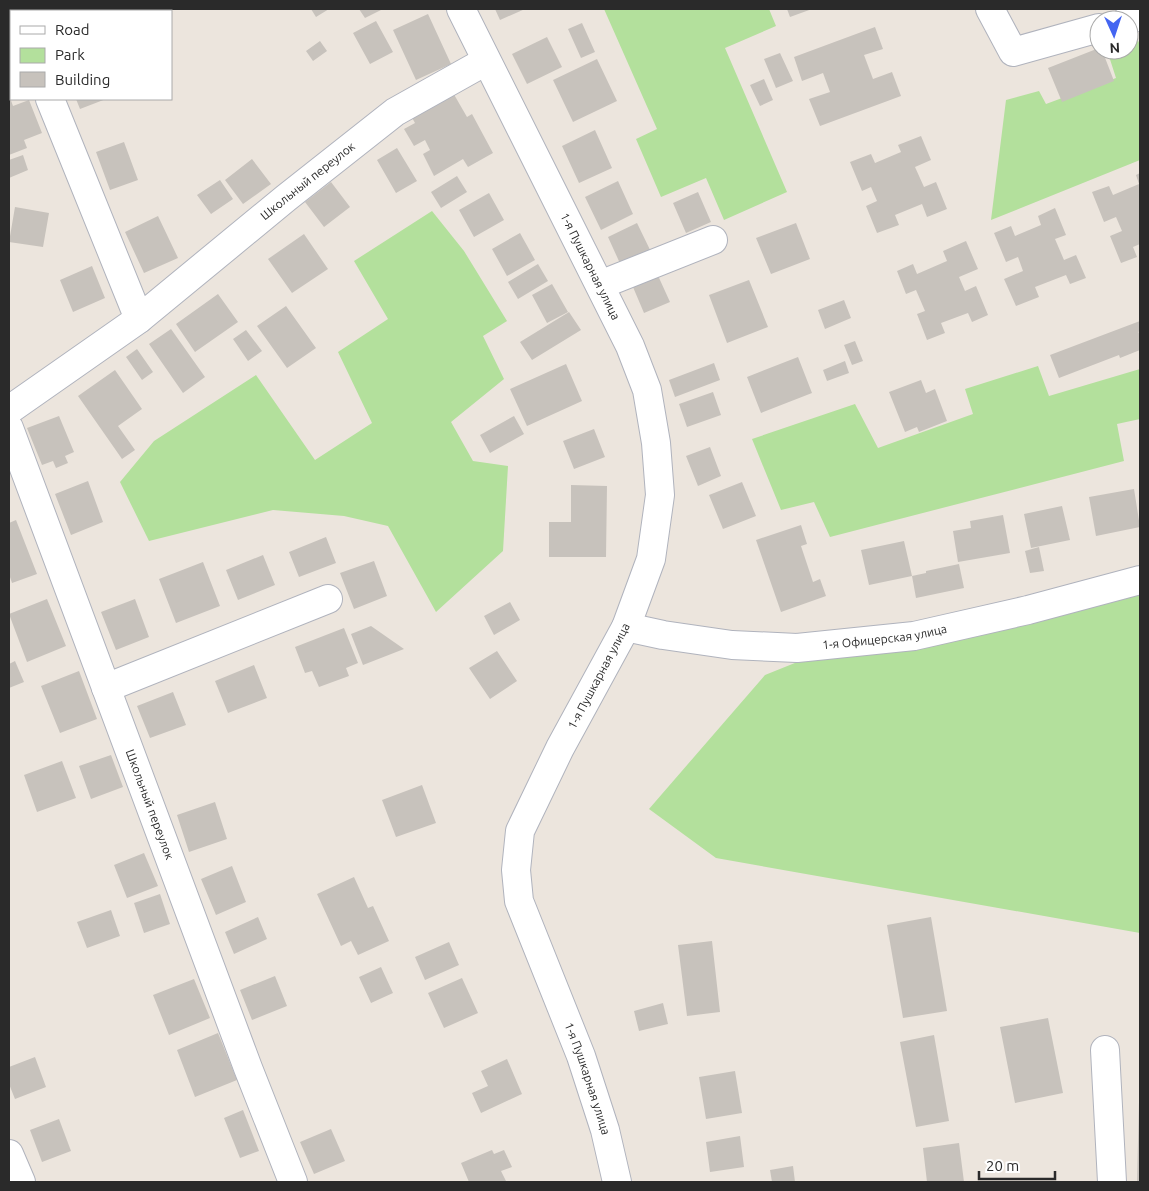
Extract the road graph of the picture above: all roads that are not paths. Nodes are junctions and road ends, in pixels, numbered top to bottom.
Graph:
1 (460, 9) edge
2 (990, 9) edge
3 (1089, 31) edge
4 (486, 61) junction
5 (50, 100) edge
6 (713, 240) dead end
7 (600, 285) junction
8 (139, 319) junction
9 (9, 410) edge
10 (9, 428) edge
11 (1140, 580) edge
12 (328, 599) dead end
13 (626, 627) junction
14 (106, 688) junction
15 (1105, 1050) dead end
16 (9, 1154) edge
17 (21, 1182) edge
18 (293, 1182) edge
19 (617, 1182) edge
20 (1112, 1182) edge

1 - 4 street, 1-я Пушкарная улица
2 - 3 street
4 - 7 street, 1-я Пушкарная улица
4 - 8 street, Школьный переулок
5 - 8 street
6 - 7 street
7 - 13 street, 1-я Пушкарная улица
8 - 9 street, Школьный переулок
10 - 14 street, Школьный переулок
11 - 13 street, 1-я Офицерская улица
12 - 14 street
13 - 19 street, 1-я Пушкарная улица
14 - 18 street, Школьный переулок
15 - 20 street
16 - 17 street

